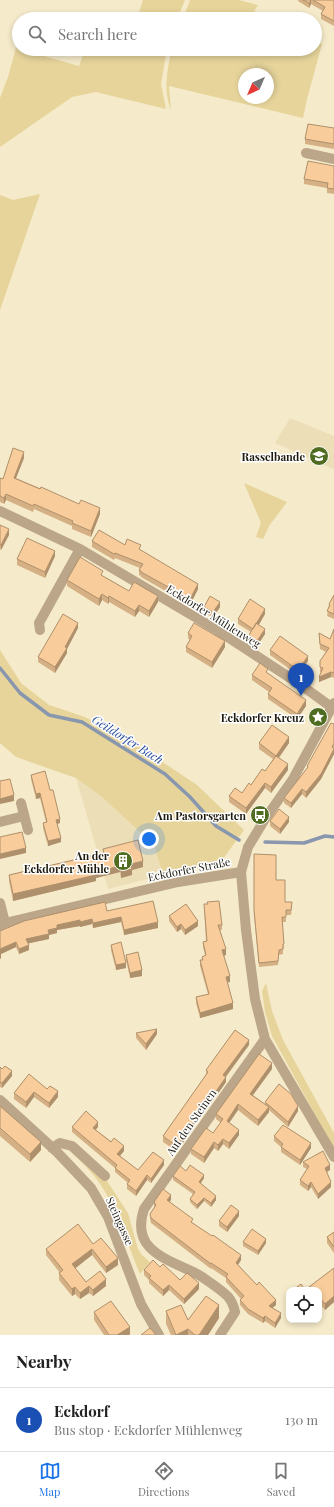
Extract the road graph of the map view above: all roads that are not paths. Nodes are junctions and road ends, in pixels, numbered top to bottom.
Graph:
1 (306, 153) dead end
2 (334, 159) edge
3 (0, 511) edge
4 (80, 549) junction
5 (40, 630) dead end
6 (333, 707) edge
7 (21, 802) dead end
8 (24, 816) junction
9 (0, 822) edge
10 (28, 830) dead end
11 (241, 872) junction
12 (0, 903) edge
13 (3, 924) edge
14 (265, 1039) junction
15 (0, 1100) edge
16 (52, 1148) junction
17 (334, 1157) edge
18 (105, 1176) dead end
19 (159, 1335) edge
20 (220, 1335) edge

1 - 2 street
3 - 4 street, Eckdorfer Mühlenweg
4 - 5 street
4 - 6 street, Eckdorfer Mühlenweg
6 - 11 street, Eckdorfer Straße
7 - 8 street
8 - 9 street
8 - 10 street
11 - 13 street, Eckdorfer Straße
11 - 14 street
12 - 13 street
14 - 17 street
14 - 20 street, Auf den Steinen
15 - 16 street, Steingasse
16 - 18 street
16 - 19 street, Steingasse

